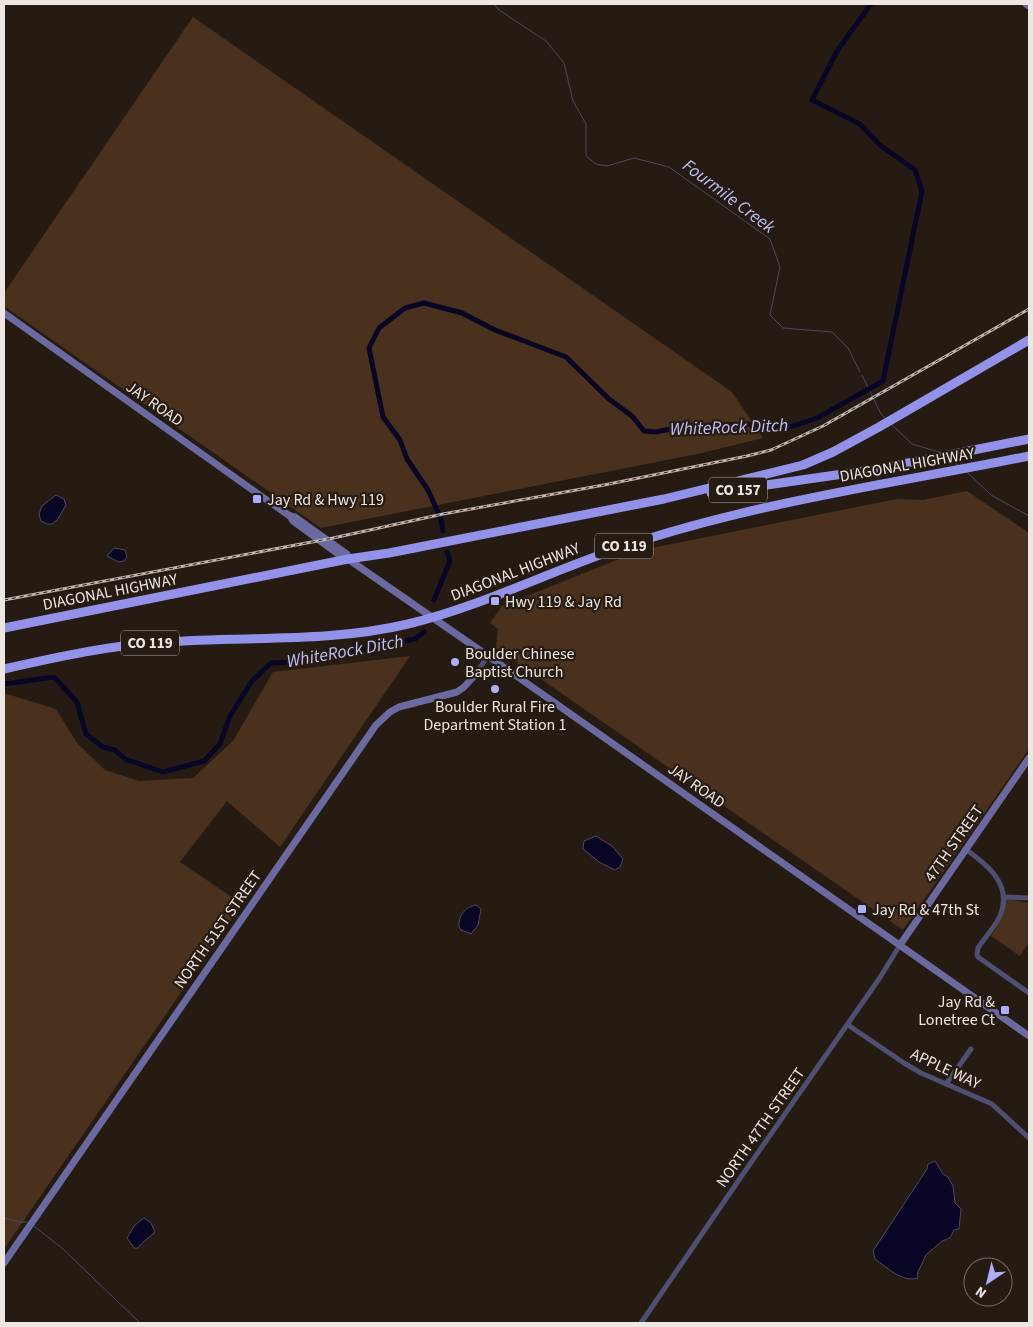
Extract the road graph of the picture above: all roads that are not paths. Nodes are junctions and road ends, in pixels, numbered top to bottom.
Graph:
1 (4, 313) edge
2 (1029, 340) edge
3 (1029, 439) edge
4 (1029, 456) edge
5 (664, 499) junction
6 (348, 559) junction
7 (431, 617) junction
8 (4, 628) edge
9 (488, 656) junction
10 (4, 669) edge
11 (474, 676) joint
12 (1029, 758) edge
13 (965, 849) junction
14 (1003, 897) junction
15 (1029, 898) edge
16 (900, 945) junction
17 (1029, 993) edge
18 (848, 1025) junction
19 (1029, 1036) edge
20 (971, 1049) dead end
21 (946, 1084) junction
22 (1029, 1138) edge
23 (4, 1263) edge
24 (641, 1323) edge

1 - 6 street, JAY ROAD
2 - 5 highway, CO 119
3 - 5 highway, CO 157
4 - 7 highway, DIAGONAL HIGHWAY / CO 119
5 - 6 highway, DIAGONAL HIGHWAY / CO 119
6 - 7 street, JAY ROAD
6 - 8 highway, DIAGONAL HIGHWAY / CO 119
7 - 9 street, JAY ROAD
7 - 10 highway, DIAGONAL HIGHWAY / CO 119
9 - 11 street, NORTH 51ST STREET
9 - 16 street, JAY ROAD
11 - 23 street, NORTH 51ST STREET
12 - 13 street, 47TH STREET
13 - 14 street
13 - 16 street, 47TH STREET
14 - 15 street
14 - 17 street
16 - 18 street, NORTH 47TH STREET
16 - 19 street, JAY ROAD
18 - 21 street, APPLE WAY
18 - 24 street, NORTH 47TH STREET
20 - 21 street
21 - 22 street, APPLE WAY

